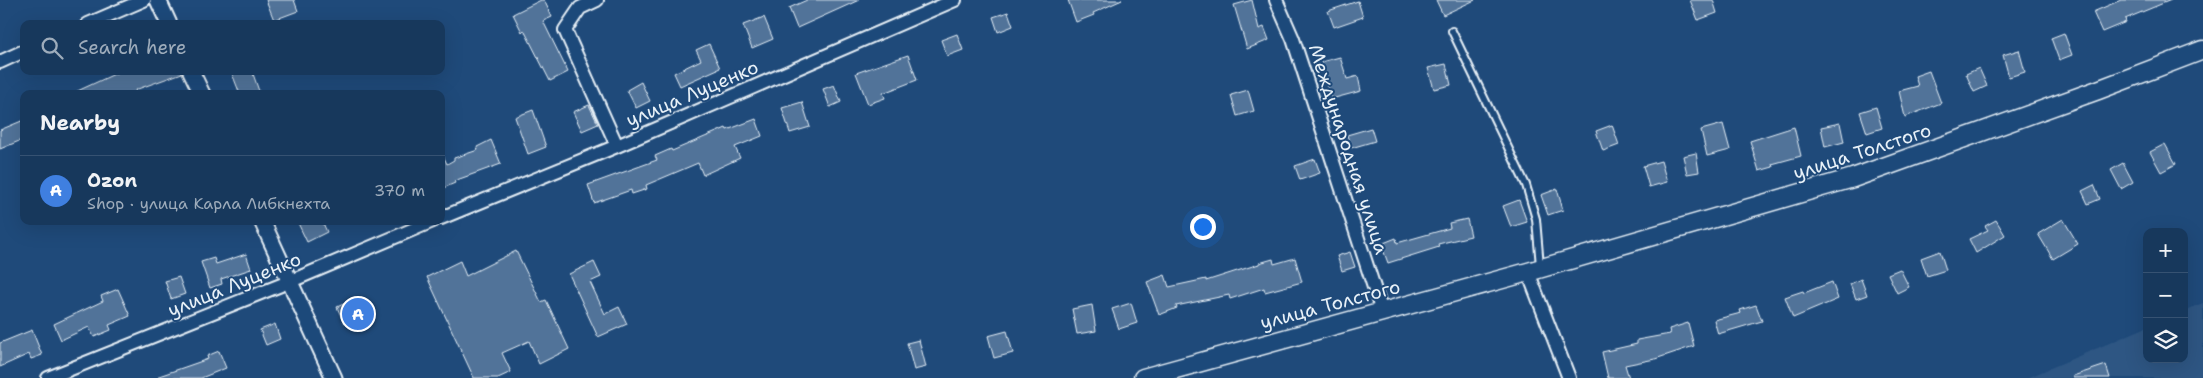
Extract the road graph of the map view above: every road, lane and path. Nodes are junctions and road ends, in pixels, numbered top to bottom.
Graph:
1 (144, 0) edge
2 (158, 0) edge
3 (597, 0) edge
4 (955, 0) edge
5 (1276, 0) edge
6 (97, 20) edge
7 (167, 20) edge
8 (1452, 31) dead end
9 (2203, 50) edge
10 (20, 53) edge
11 (0, 62) edge
12 (193, 75) edge
13 (200, 90) edge
14 (617, 146) junction
15 (445, 216) edge
16 (264, 225) edge
17 (423, 225) edge
18 (1534, 270) junction
19 (291, 282) junction
20 (1382, 312) junction
21 (48, 378) edge
22 (334, 378) edge
23 (1143, 378) edge
24 (1569, 378) edge

1 - 6 street
2 - 7 street
3 - 14 street
4 - 14 street, улица Луценко
5 - 20 street, Международная улица
8 - 18 lane
9 - 18 main road, улица Толстого
10 - 11 street
12 - 13 street
14 - 15 street, улица Луценко
16 - 19 street
17 - 19 street, улица Луценко
18 - 20 main road, улица Толстого
18 - 24 street
19 - 21 street, улица Луценко
19 - 22 street
20 - 23 main road, улица Толстого

